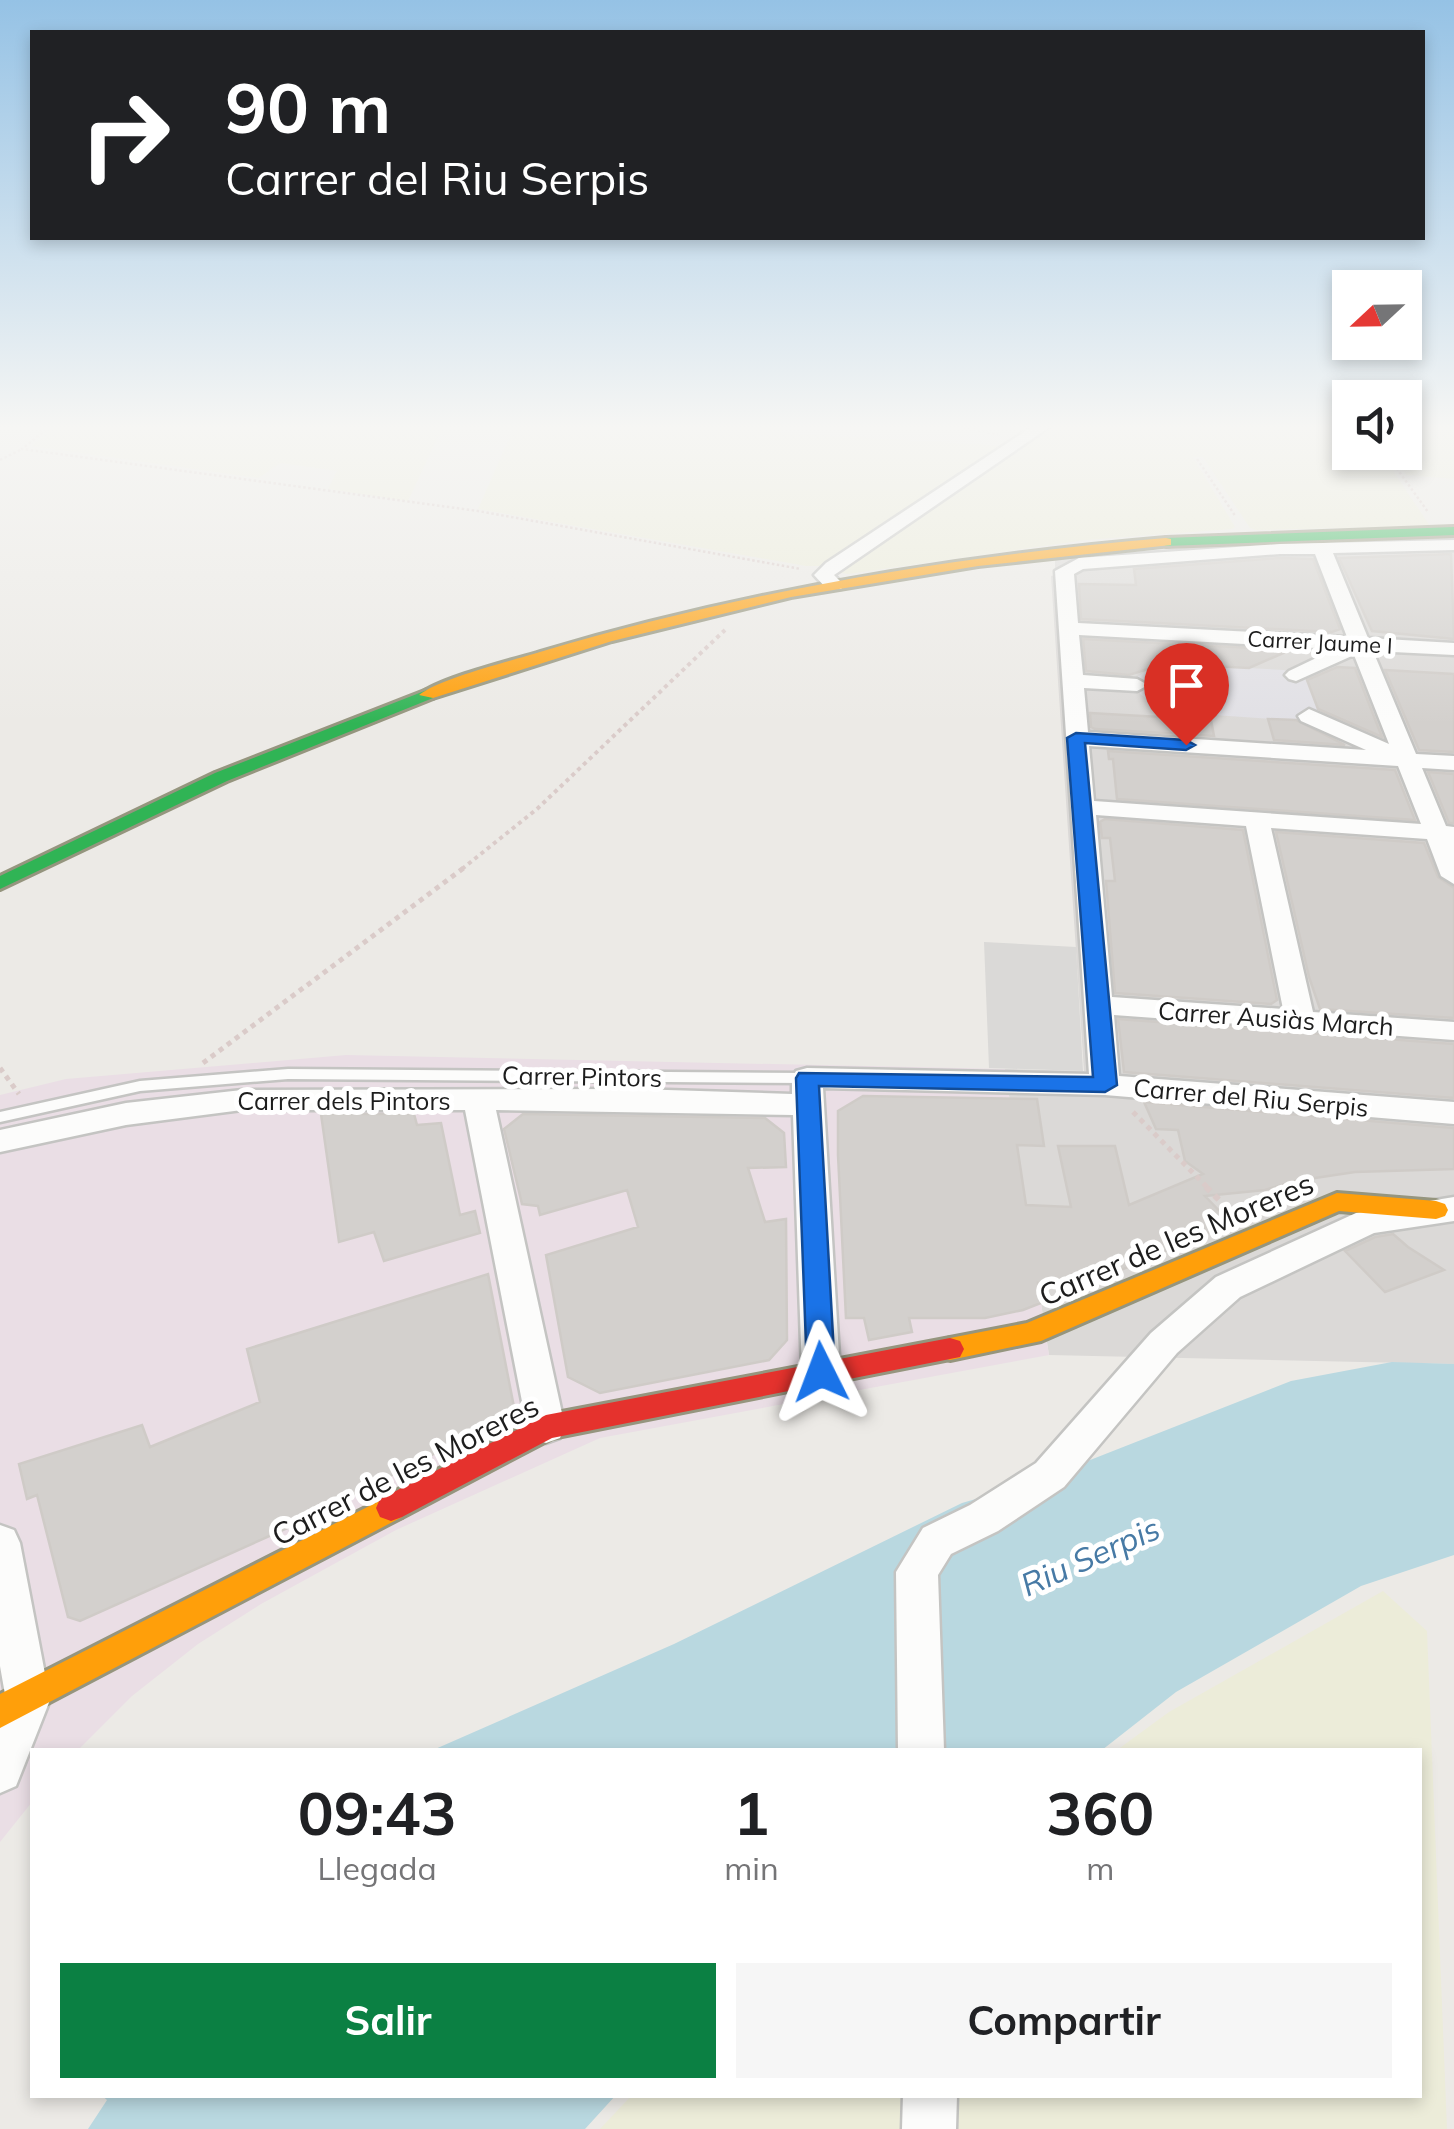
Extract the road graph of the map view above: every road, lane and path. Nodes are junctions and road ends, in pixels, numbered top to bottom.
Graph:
1 (561, 525) edge
2 (904, 525) edge
3 (1242, 525) edge
4 (1249, 536) junction
5 (1450, 536) edge
6 (1321, 547) junction
7 (829, 580) junction
8 (733, 614) junction
9 (1066, 628) junction
10 (1361, 644) junction
11 (1454, 649) edge
12 (1296, 675) dead end
13 (1070, 681) junction
14 (1137, 685) dead end
15 (1309, 716) dead end
16 (1076, 738) junction
17 (1408, 760) junction
18 (1454, 763) edge
19 (1083, 807) junction
20 (1257, 820) junction
21 (1445, 834) edge
22 (1454, 876) edge
23 (0, 884) edge
24 (1097, 1005) junction
25 (1300, 1020) junction
26 (1454, 1030) edge
27 (0, 1068) edge
28 (176, 1082) junction
29 (1105, 1085) junction
30 (807, 1092) junction
31 (478, 1100) junction
32 (28, 1109) junction
33 (1454, 1114) edge
34 (0, 1117) edge
35 (0, 1141) edge
36 (1445, 1210) edge
37 (1254, 1235) junction
38 (821, 1372) junction
39 (546, 1427) junction
40 (0, 1543) edge
41 (14, 1706) edge
42 (920, 1748) edge
43 (0, 1770) edge
44 (930, 2098) edge
45 (929, 2129) edge

1 - 7 path
2 - 7 street
3 - 4 path
4 - 5 main road
4 - 7 main road
5 - 6 street
6 - 9 street
6 - 10 street
7 - 8 main road
8 - 23 main road
8 - 28 path
9 - 10 street, Carrer Jaume I
9 - 13 street
10 - 11 street, Carrer Jaume I
10 - 12 street
10 - 17 street
13 - 14 street
13 - 16 street
15 - 17 street
16 - 17 street
16 - 19 street
17 - 18 street
17 - 21 street
19 - 20 street
19 - 24 street
20 - 21 street
20 - 25 street
21 - 22 street
24 - 25 street, Carrer Ausiàs March
24 - 29 street
25 - 26 street, Carrer Ausiàs March
27 - 32 path
28 - 30 lane, Carrer Pintors
28 - 32 lane, Carrer Pintors
29 - 30 street, Carrer del Riu Serpis
29 - 33 street, Carrer del Riu Serpis
29 - 37 path
30 - 31 street, Carrer del Riu Serpis
30 - 38 street
31 - 35 street, Carrer dels Pintors
31 - 39 street, Carrer dels Pintors
32 - 34 lane, Carrer Pintors
36 - 37 main road, Carrer de les Moreres
36 - 42 street
37 - 38 main road, Carrer de les Moreres
38 - 39 main road, Carrer de les Moreres
39 - 41 main road, Carrer de les Moreres
40 - 41 street
41 - 43 street
44 - 45 street

